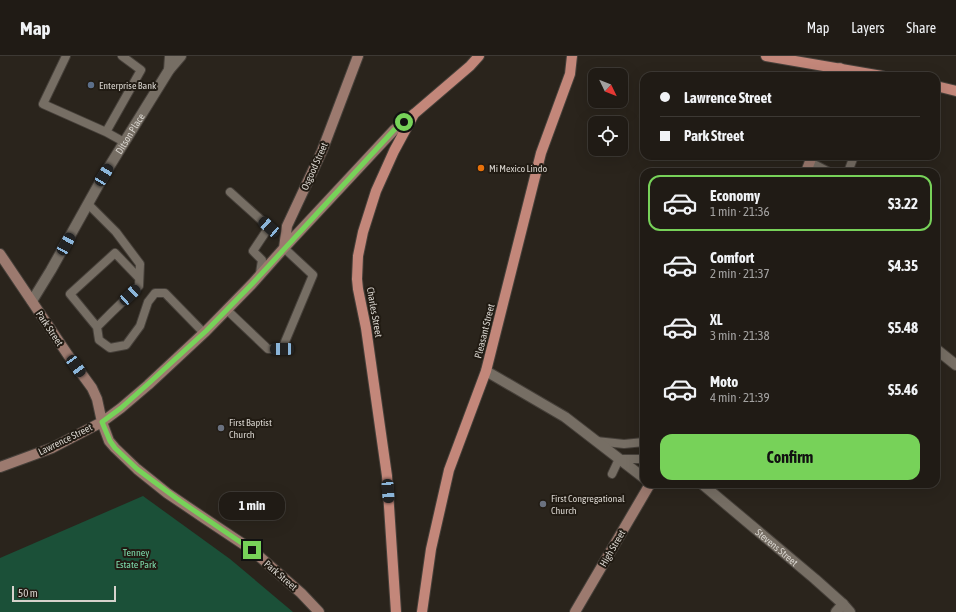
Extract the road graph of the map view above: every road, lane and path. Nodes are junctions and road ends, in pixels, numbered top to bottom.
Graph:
1 (66, 56) edge
2 (122, 56) edge
3 (170, 56) edge
4 (181, 56) edge
5 (358, 56) edge
6 (479, 56) edge
7 (572, 56) edge
8 (766, 56) edge
9 (801, 59) edge
10 (470, 61) edge
11 (169, 70) junction
12 (838, 72) edge
13 (940, 87) edge
14 (956, 91) edge
15 (414, 114) junction
16 (106, 132) junction
17 (124, 142) junction
18 (809, 163) edge
19 (821, 168) edge
20 (230, 192) dead end
21 (88, 204) junction
22 (284, 248) junction
23 (0, 254) edge
24 (262, 272) junction
25 (139, 278) junction
26 (32, 301) junction
27 (226, 310) junction
28 (98, 327) junction
29 (204, 333) junction
30 (940, 352) edge
31 (956, 364) edge
32 (486, 370) junction
33 (102, 422) junction
34 (596, 441) junction
35 (640, 442) edge
36 (619, 459) junction
37 (640, 459) edge
38 (0, 467) edge
39 (612, 474) dead end
40 (640, 475) edge
41 (648, 488) edge
42 (707, 488) edge
43 (847, 608) edge
44 (320, 612) edge
45 (396, 612) edge
46 (422, 612) edge
47 (575, 612) edge
48 (836, 612) edge

1 - 16 lane
2 - 16 lane
3 - 11 street, Ditson Place
4 - 11 street, Ditson Place
5 - 22 main road, Osgood Street
6 - 10 main road, Charles Street
7 - 32 main road, Pleasant Street
8 - 9 main road
9 - 12 main road
10 - 15 main road, Charles Street
11 - 17 street, Ditson Place
13 - 14 main road
15 - 22 main road
15 - 45 main road, Charles Street
16 - 17 lane
17 - 21 street, Ditson Place
18 - 19 lane
20 - 24 lane
21 - 25 lane
21 - 26 street, Ditson Place
22 - 24 main road
22 - 27 lane
23 - 26 main road, Park Street
24 - 27 main road, Lawrence Street
25 - 28 lane
25 - 28 lane
26 - 33 main road, Park Street
27 - 29 main road, Lawrence Street
28 - 29 lane
29 - 33 main road, Lawrence Street
30 - 31 street
32 - 34 street
32 - 46 main road, Pleasant Street
33 - 38 main road, Lawrence Street
33 - 44 main road, Park Street
34 - 35 lane
34 - 36 street
36 - 37 lane
36 - 39 lane
36 - 40 street
41 - 47 main road, High Street
42 - 43 street, Stevens Street
43 - 48 street

